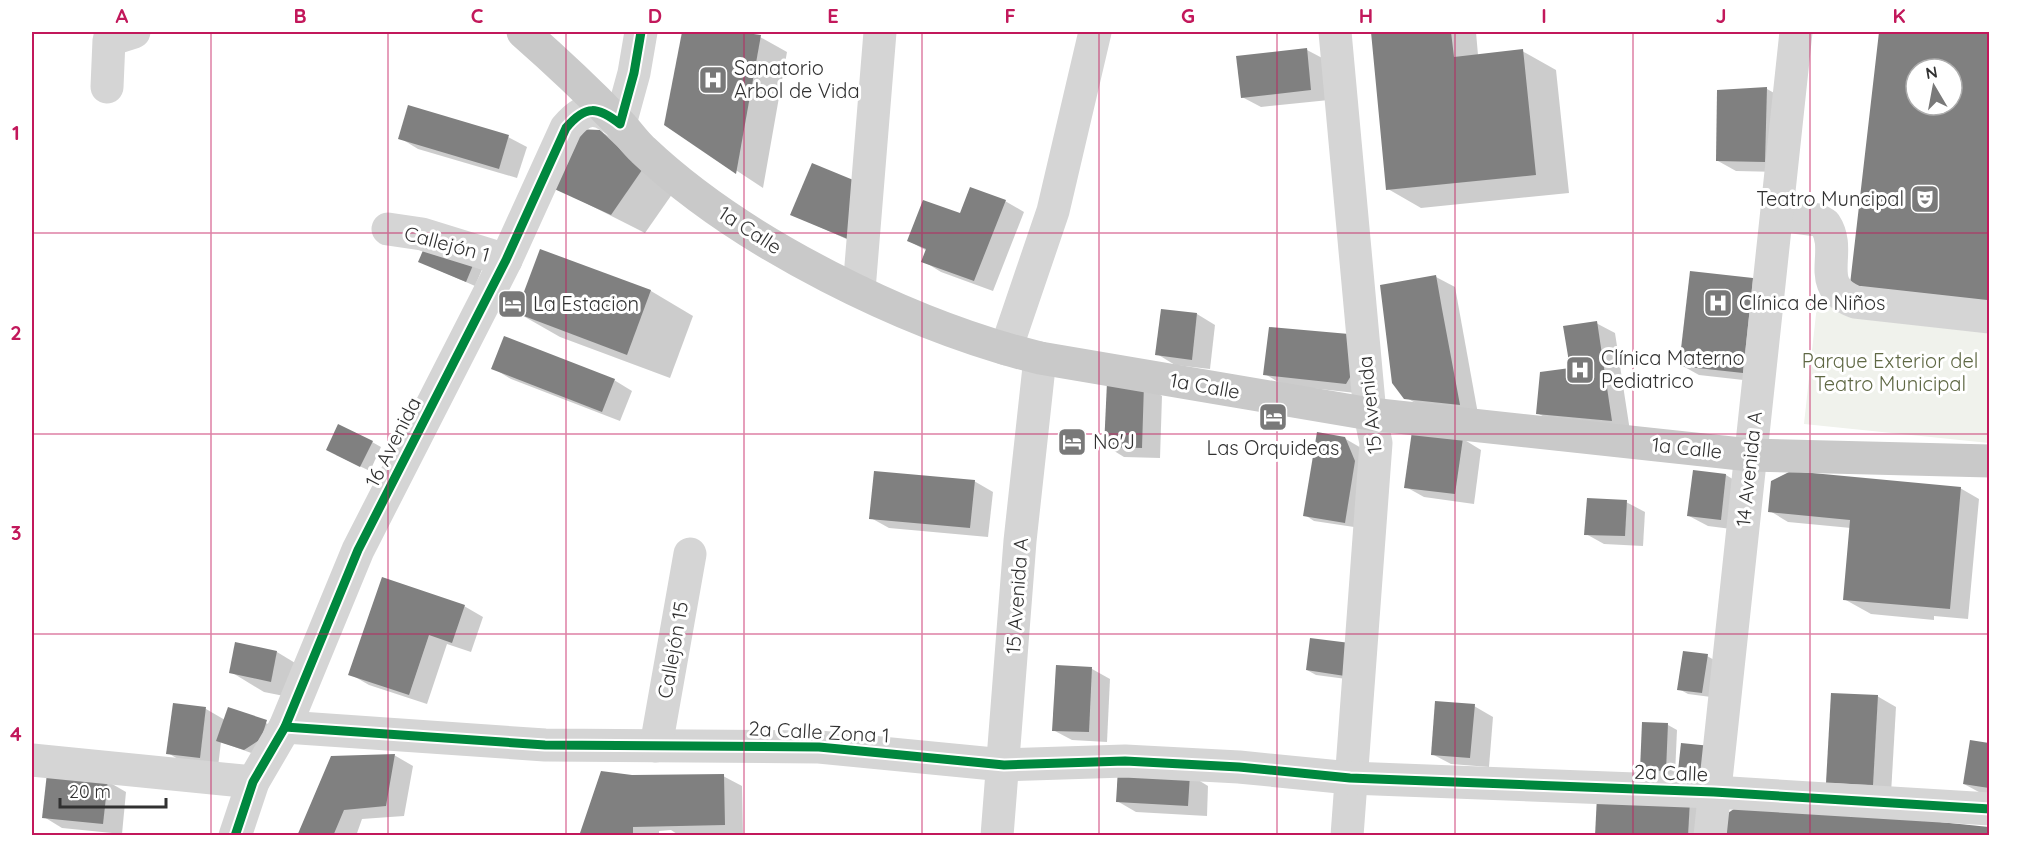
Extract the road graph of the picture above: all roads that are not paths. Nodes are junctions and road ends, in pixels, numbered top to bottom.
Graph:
1 (135, 32) edge
2 (523, 32) edge
3 (641, 32) edge
4 (880, 32) edge
5 (1095, 32) edge
6 (1335, 32) edge
7 (1796, 32) edge
8 (106, 87) dead end
9 (620, 124) junction
10 (1777, 215) junction
11 (388, 229) dead end
12 (506, 260) junction
13 (859, 290) junction
14 (1989, 317) edge
15 (1006, 349) junction
16 (1040, 358) junction
17 (1370, 414) junction
18 (1750, 455) junction
19 (1989, 461) edge
20 (690, 554) dead end
21 (285, 727) junction
22 (656, 746) junction
23 (32, 760) edge
24 (1004, 765) junction
25 (1350, 778) junction
26 (253, 782) junction
27 (1714, 792) junction
28 (1989, 809) edge
29 (235, 836) edge
30 (997, 836) edge
31 (1347, 836) edge
32 (1710, 836) edge

1 - 8 street
2 - 9 main road, 1a Calle
3 - 9 street
4 - 13 street
5 - 15 street
6 - 17 street, 15 Avenida
7 - 10 street, 14 Avenida A
9 - 12 street, 16 Avenida
9 - 13 main road, 1a Calle
10 - 14 street
10 - 18 street, 14 Avenida A
11 - 12 street, Callejón 1
12 - 21 street, 16 Avenida
13 - 15 main road, 1a Calle
15 - 16 main road, 1a Calle
16 - 17 main road, 1a Calle
16 - 24 street, 15 Avenida A
17 - 18 main road, 1a Calle
17 - 25 street, 15 Avenida
18 - 19 main road, 1a Calle
18 - 27 street, 14 Avenida A
20 - 22 street, Callejón 15
21 - 22 street, 2a Calle Zona 1
21 - 26 street, 16 Avenida
22 - 24 street, 2a Calle Zona 1
23 - 26 street
24 - 25 street, 2a Calle Zona 1
24 - 30 street, 15 Avenida A
25 - 27 street, 2a Calle
25 - 31 street, 15 Avenida
26 - 29 street, 16 Avenida
27 - 28 street, 2a Calle
27 - 32 street, 14 Avenida A

